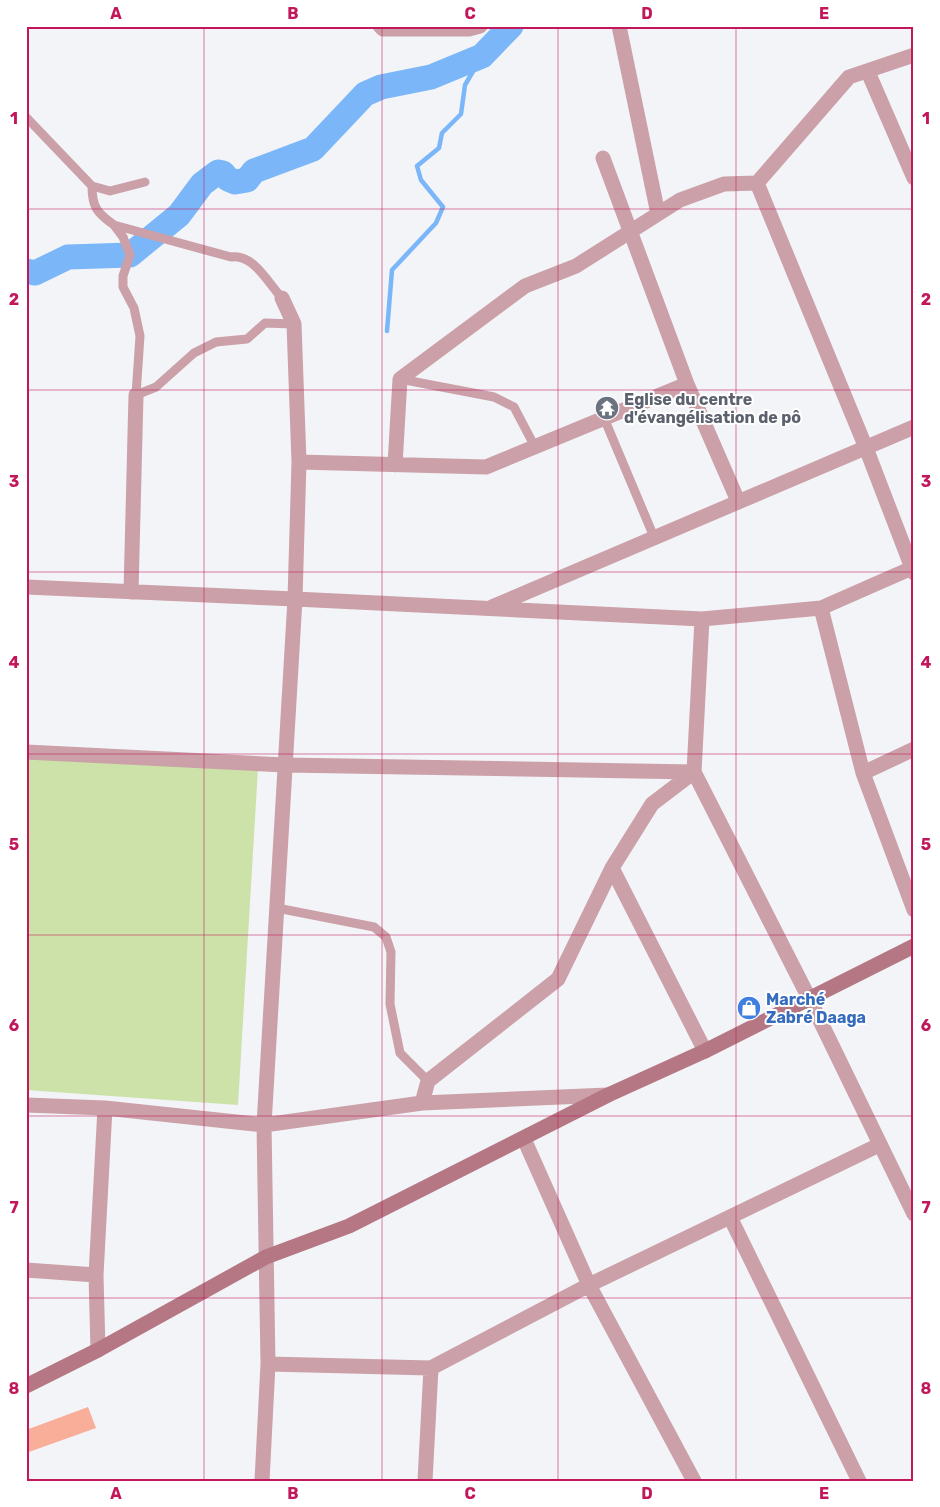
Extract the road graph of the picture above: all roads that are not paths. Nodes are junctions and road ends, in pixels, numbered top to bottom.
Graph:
1 (380, 26) edge
2 (480, 26) edge
3 (619, 26) edge
4 (914, 55) edge
5 (868, 72) junction
6 (26, 117) edge
7 (603, 158) dead end
8 (914, 178) edge
9 (145, 182) dead end
10 (757, 183) junction
11 (92, 186) junction
12 (658, 214) junction
13 (114, 225) junction
14 (630, 231) junction
15 (282, 298) joint
16 (294, 324) junction
17 (400, 379) junction
18 (688, 384) junction
19 (136, 395) junction
20 (604, 418) junction
21 (914, 427) edge
22 (535, 447) junction
23 (866, 448) junction
24 (299, 462) junction
25 (396, 464) junction
26 (738, 501) junction
27 (654, 537) junction
28 (913, 570) edge
29 (26, 587) edge
30 (131, 592) junction
31 (295, 600) junction
32 (822, 608) junction
33 (488, 609) junction
34 (702, 619) junction
35 (914, 750) edge
36 (26, 752) edge
37 (285, 765) junction
38 (694, 772) junction
39 (862, 773) junction
40 (612, 868) junction
41 (277, 908) junction
42 (914, 910) edge
43 (914, 946) edge
44 (810, 1000) junction
45 (705, 1051) junction
46 (428, 1081) junction
47 (608, 1095) junction
48 (422, 1103) junction
49 (26, 1105) edge
50 (105, 1108) junction
51 (264, 1125) junction
52 (524, 1139) junction
53 (879, 1145) junction
54 (914, 1214) edge
55 (730, 1217) junction
56 (266, 1257) junction
57 (26, 1270) edge
58 (96, 1274) junction
59 (589, 1285) junction
60 (98, 1350) junction
61 (268, 1364) junction
62 (431, 1368) junction
63 (26, 1386) edge
64 (262, 1481) edge
65 (425, 1481) edge
66 (694, 1481) edge
67 (859, 1481) edge

1 - 2 street
3 - 12 street
4 - 5 street
5 - 8 street
5 - 10 street
6 - 11 lane
7 - 14 street
9 - 11 lane
10 - 12 street
10 - 23 street
11 - 13 lane
12 - 14 street
13 - 15 lane
13 - 19 lane
14 - 17 street
14 - 18 street
15 - 16 street
16 - 19 lane
16 - 24 street
17 - 22 lane
17 - 25 street
18 - 20 street
18 - 26 street
19 - 30 street
20 - 22 street
20 - 27 lane
21 - 23 street
22 - 25 street
23 - 26 street
23 - 28 street
24 - 25 street
24 - 31 street
26 - 27 street
27 - 33 street
28 - 32 street
29 - 30 street
30 - 31 street
31 - 33 street
31 - 37 street
32 - 34 street
32 - 39 street
33 - 34 street
34 - 38 street
35 - 39 street
36 - 37 street
37 - 38 street
37 - 41 street
38 - 40 street
38 - 44 street
39 - 42 street
40 - 45 street
40 - 46 street
41 - 46 lane
41 - 51 street
43 - 44 main road
44 - 45 main road
44 - 53 street
45 - 47 main road
46 - 48 street
47 - 48 street
47 - 52 main road
48 - 51 street
49 - 50 street
50 - 51 street
50 - 58 street
51 - 56 street
52 - 56 main road
52 - 59 street
53 - 54 street
53 - 55 street
55 - 59 street
55 - 67 street
56 - 60 main road
56 - 61 street
57 - 58 street
58 - 60 street
59 - 62 street
59 - 66 street
60 - 63 main road
61 - 62 street
61 - 64 street
62 - 65 street

